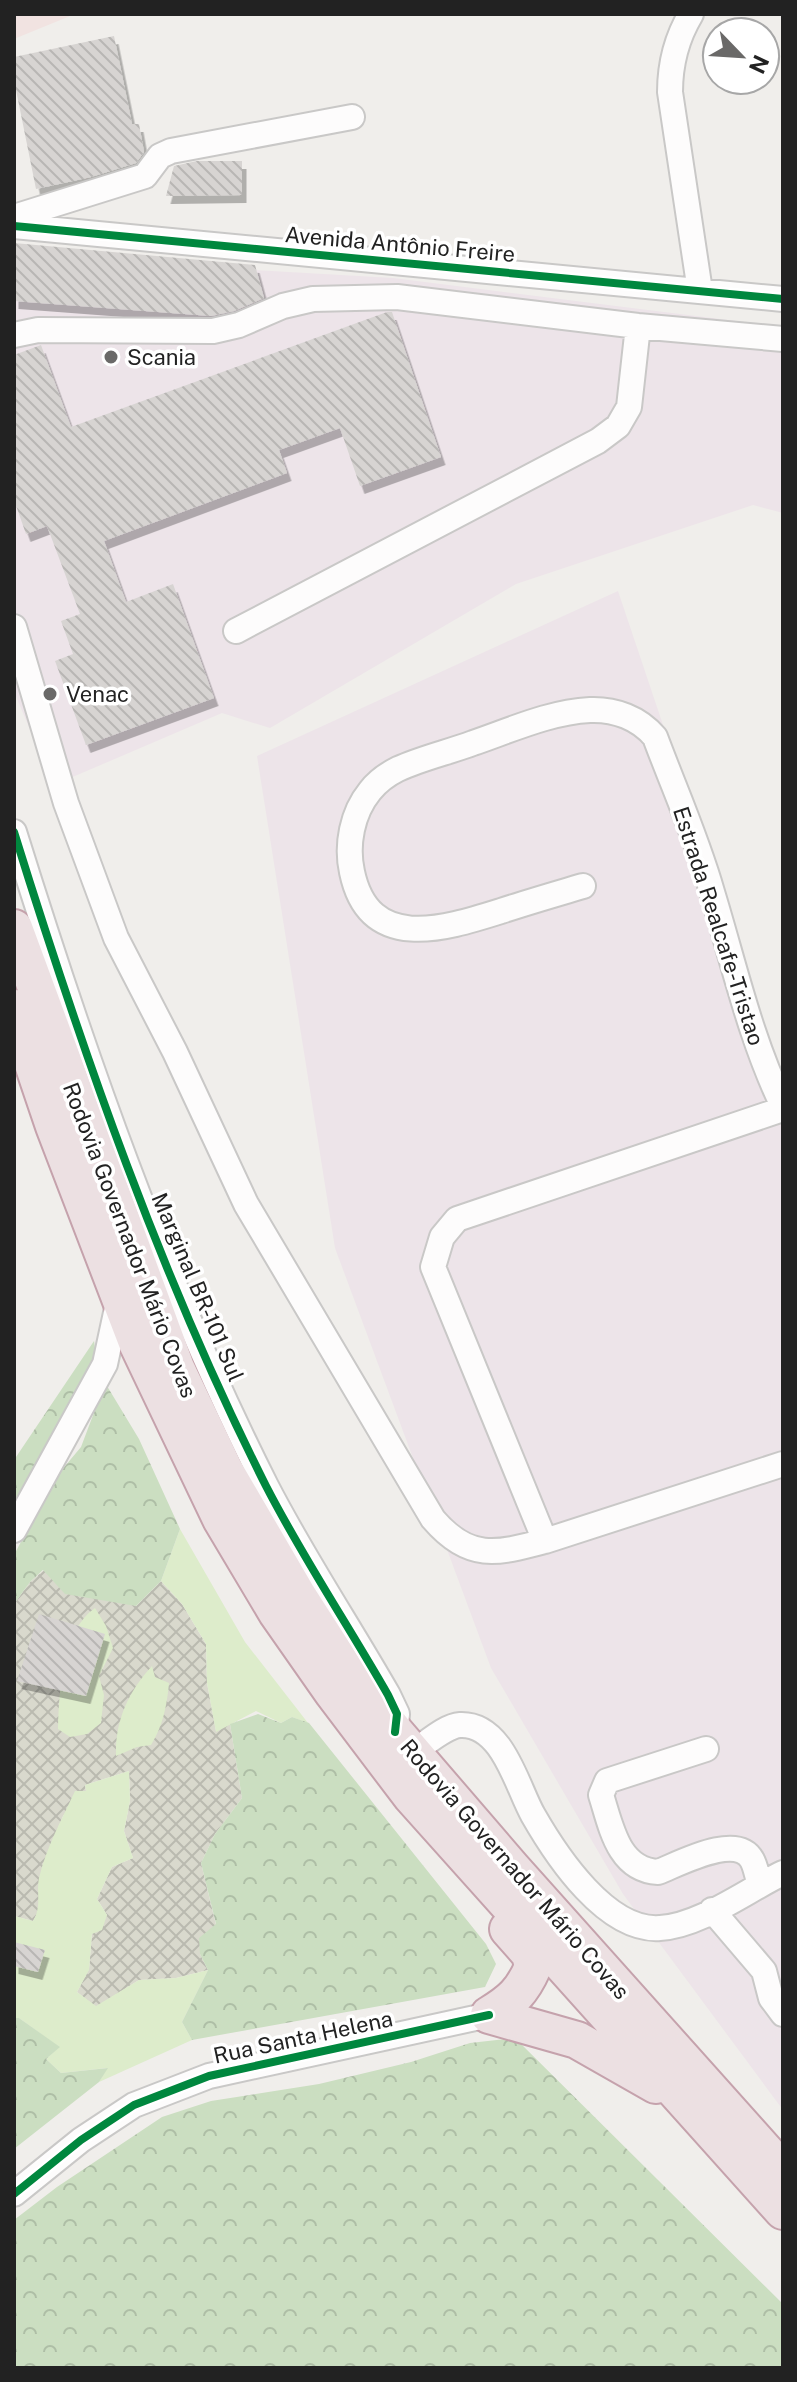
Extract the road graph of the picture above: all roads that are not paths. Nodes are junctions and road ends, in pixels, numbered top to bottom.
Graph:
1 (691, 14) edge
2 (352, 117) dead end
3 (14, 217) edge
4 (14, 226) edge
5 (700, 291) junction
6 (783, 299) edge
7 (638, 326) junction
8 (14, 335) edge
9 (783, 339) edge
10 (14, 627) edge
11 (236, 631) dead end
12 (14, 832) edge
13 (583, 886) dead end
14 (14, 928) edge
15 (17, 1022) edge
16 (783, 1107) edge
17 (120, 1297) junction
18 (783, 1464) edge
19 (14, 1530) edge
20 (545, 1541) junction
21 (329, 1688) junction
22 (404, 1742) junction
23 (706, 1749) dead end
24 (783, 1873) edge
25 (760, 1884) junction
26 (712, 1910) junction
27 (783, 2014) edge
28 (489, 2015) junction
29 (692, 2108) junction
30 (783, 2171) edge
31 (14, 2194) edge
32 (783, 2211) edge

1 - 5 street
2 - 3 street
4 - 5 street, Avenida Antônio Freire
5 - 6 street, Avenida Antônio Freire
7 - 8 street
7 - 9 street
7 - 11 street
10 - 20 street
12 - 22 street, Marginal BR-101 Sul
13 - 16 street, Estrada Realcafe-Tristao
14 - 22 highway, Rodovia Governador Mário Covas
15 - 17 highway, Rodovia Governador Mário Covas
16 - 20 street
17 - 19 street
17 - 21 highway, Rodovia Governador Mário Covas
18 - 20 street
21 - 28 highway
21 - 29 highway, Rodovia Governador Mário Covas
22 - 26 street
22 - 30 highway, Rodovia Governador Mário Covas
23 - 25 street
24 - 25 street
25 - 26 street
26 - 27 street
28 - 29 highway
28 - 31 street, Rua Santa Helena
29 - 32 highway, Rodovia Governador Mário Covas

